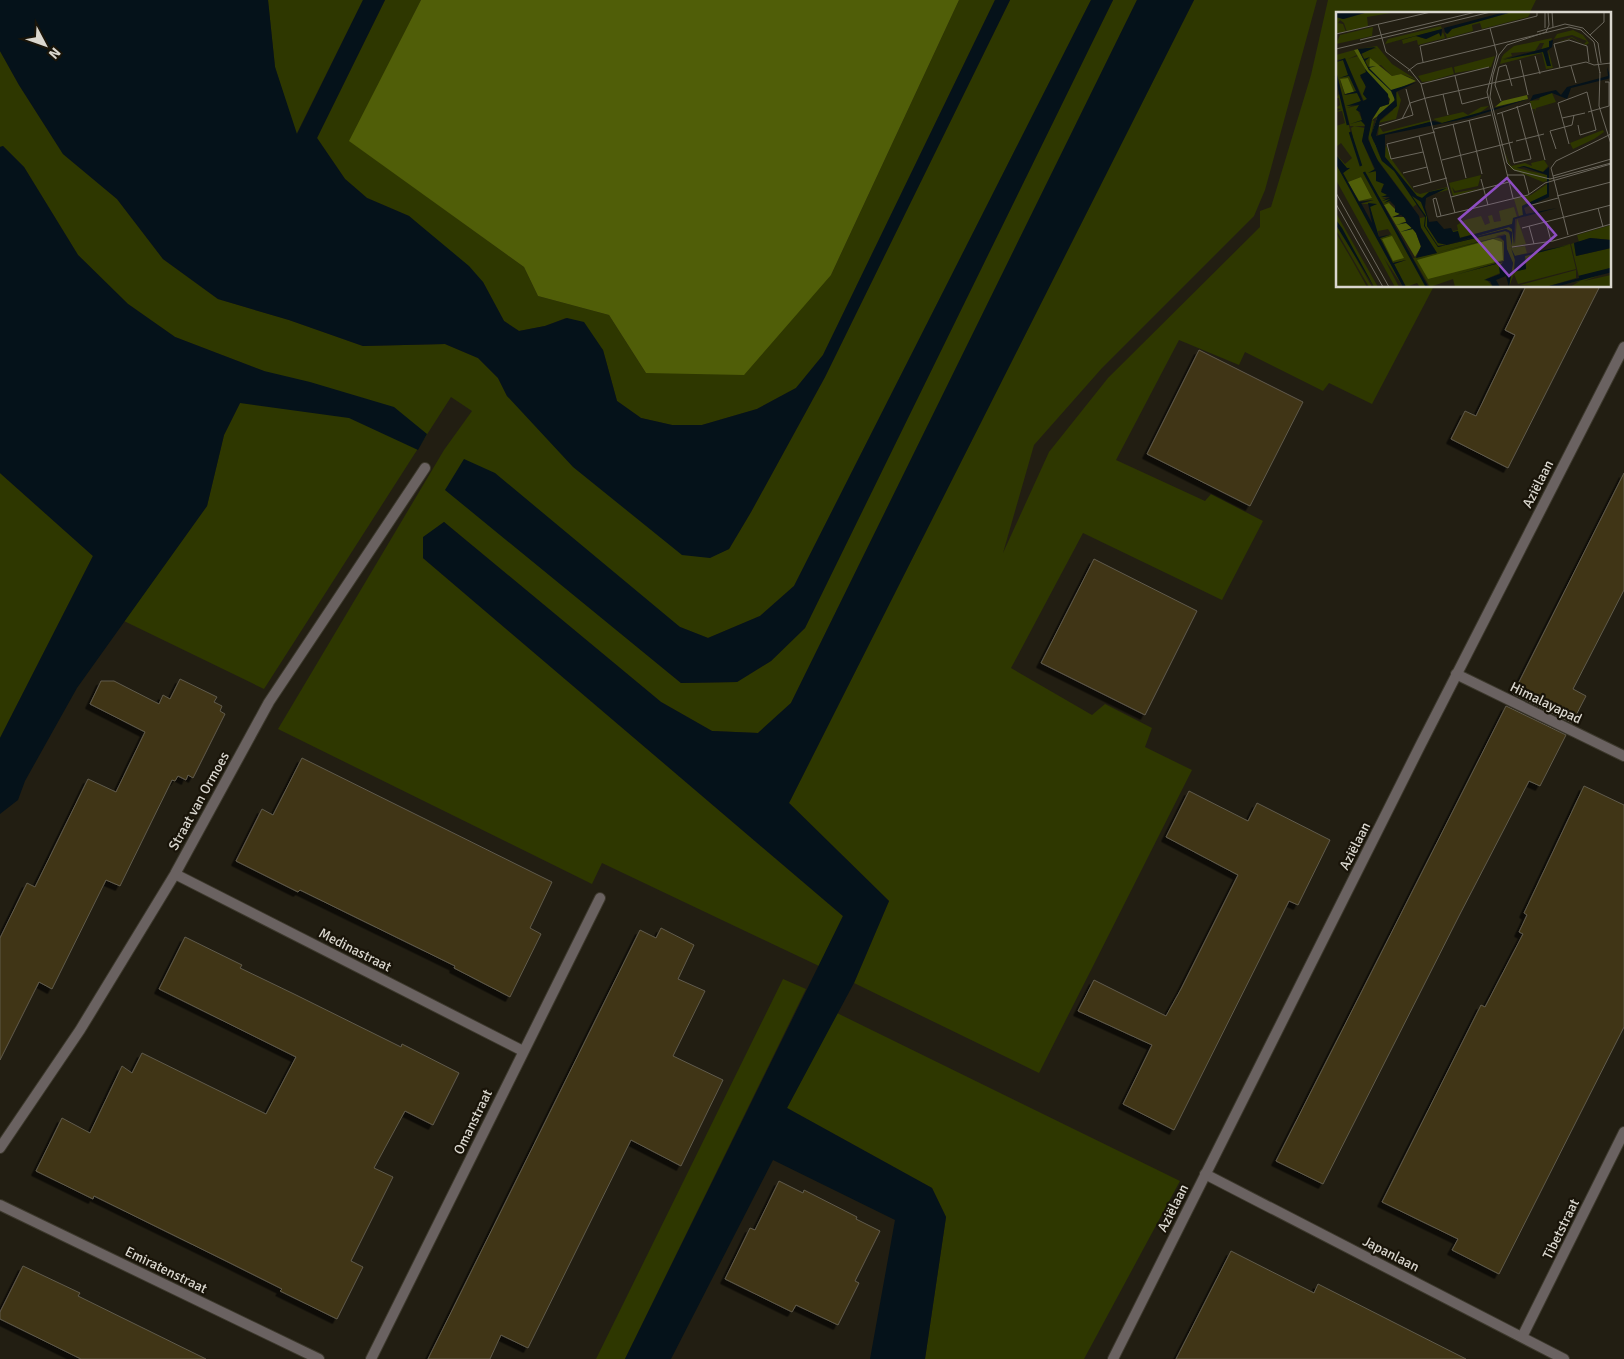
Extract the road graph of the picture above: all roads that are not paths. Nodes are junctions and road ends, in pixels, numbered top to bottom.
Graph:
1 (1624, 347) edge
2 (424, 468) dead end
3 (1456, 674) junction
4 (1624, 756) edge
5 (175, 874) junction
6 (600, 898) dead end
7 (523, 1051) junction
8 (1624, 1132) edge
9 (0, 1148) edge
10 (1205, 1174) junction
11 (0, 1205) edge
12 (1522, 1337) junction
13 (319, 1359) edge
14 (371, 1359) edge
15 (1113, 1359) edge
16 (1564, 1359) edge

1 - 3 street, Aziëlaan
2 - 5 street, Straat van Ormoes
3 - 4 street, Himalayapad
3 - 10 street, Aziëlaan
5 - 7 street, Medinastraat
5 - 9 street, Straat van Ormoes
6 - 7 street, Omanstraat
7 - 14 street, Omanstraat
8 - 12 street, Tibetstraat
10 - 12 street, Japanlaan
10 - 15 street, Aziëlaan
11 - 13 street, Emiratenstraat
12 - 16 street, Japanlaan

